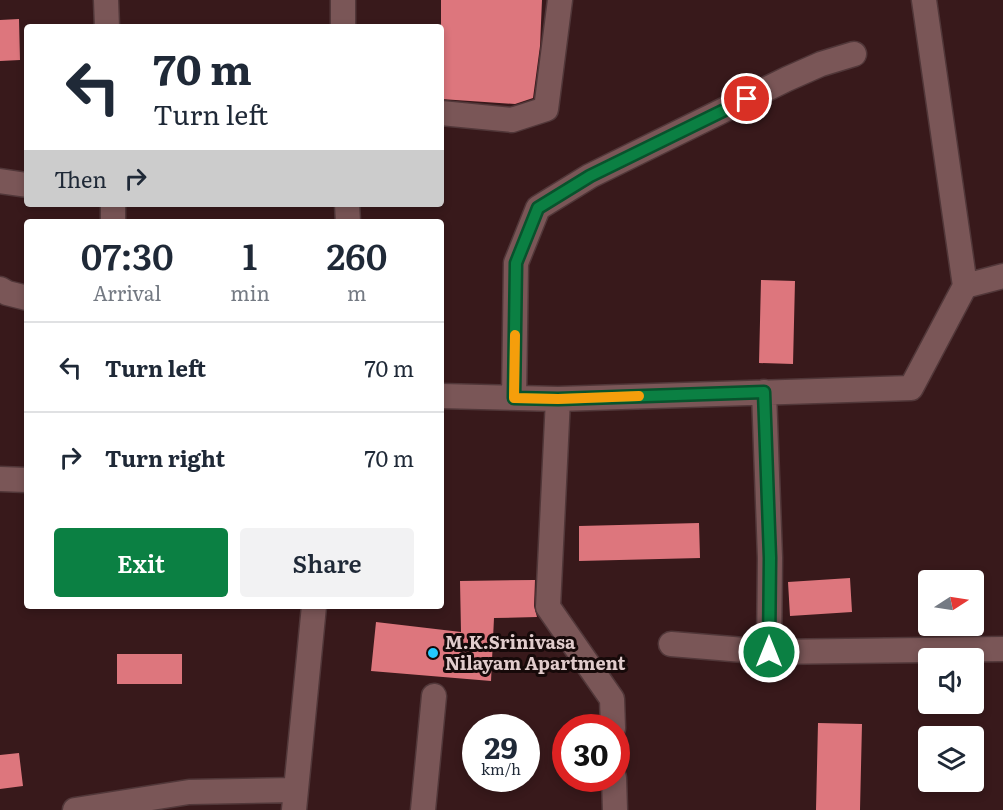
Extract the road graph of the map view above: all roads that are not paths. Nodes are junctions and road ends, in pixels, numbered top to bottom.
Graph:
1 (106, 0) edge
2 (343, 0) edge
3 (561, 0) edge
4 (924, 0) edge
5 (107, 24) edge
6 (343, 24) edge
7 (854, 54) dead end
8 (444, 113) edge
9 (0, 181) edge
10 (24, 185) edge
11 (1003, 276) edge
12 (965, 286) junction
13 (0, 289) edge
14 (24, 297) edge
15 (764, 392) junction
16 (444, 396) edge
17 (514, 398) junction
18 (558, 399) junction
19 (0, 479) edge
20 (24, 480) edge
21 (314, 609) edge
22 (671, 644) dead end
23 (1003, 649) edge
24 (769, 652) junction
25 (434, 696) dead end
26 (613, 714) edge
27 (614, 792) edge
28 (294, 800) edge
29 (75, 810) edge
30 (423, 810) edge
31 (615, 810) edge

1 - 5 street
2 - 6 street
3 - 8 street
4 - 12 street
7 - 17 street
9 - 10 street
11 - 12 street
12 - 15 street
13 - 14 street
15 - 18 street
15 - 24 street
16 - 17 street
17 - 18 street
18 - 26 street
19 - 20 street
21 - 28 street
22 - 24 street
23 - 24 street
25 - 30 street
27 - 31 street
28 - 29 street

